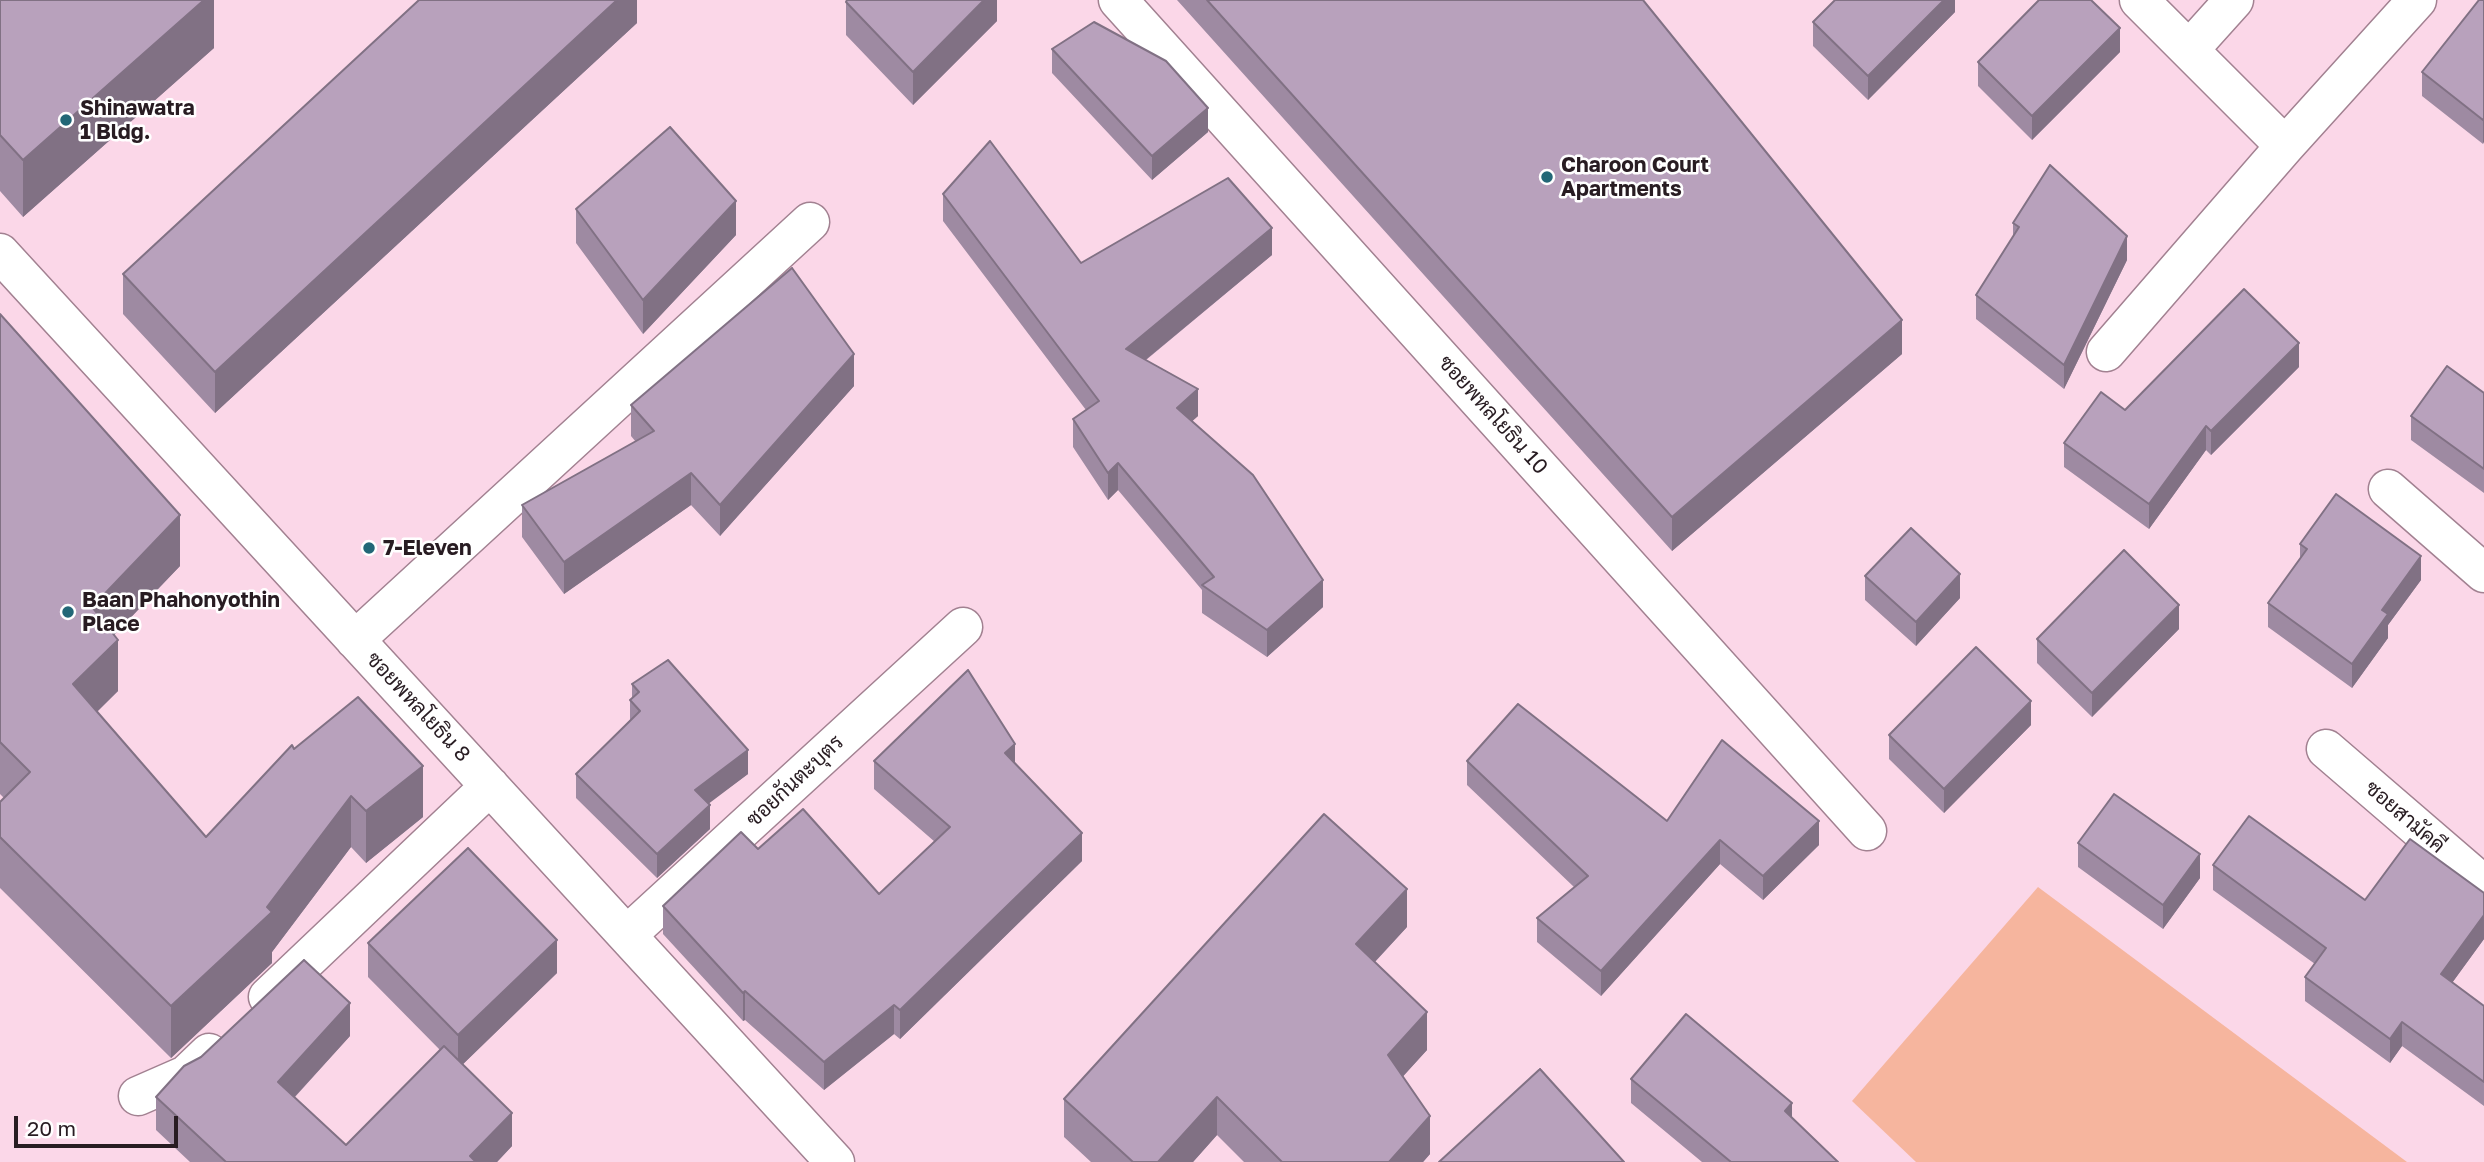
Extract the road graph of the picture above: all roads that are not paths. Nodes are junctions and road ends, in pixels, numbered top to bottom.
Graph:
1 (1118, 0) edge
2 (2139, 0) edge
3 (2234, 0) edge
4 (2417, 0) edge
5 (2189, 50) junction
6 (2285, 146) junction
7 (810, 222) dead end
8 (0, 253) edge
9 (2106, 352) dead end
10 (2388, 489) dead end
11 (2484, 573) edge
12 (963, 627) dead end
13 (355, 640) junction
14 (2326, 749) dead end
15 (490, 786) junction
16 (1867, 831) dead end
17 (2484, 885) edge
18 (627, 935) junction
19 (138, 1096) dead end
20 (835, 1162) edge

1 - 16 street, ซอยพหลโยธิน 10
2 - 5 street
3 - 5 street
4 - 6 street
5 - 6 street
6 - 9 street
7 - 13 street
8 - 13 street, ซอยพหลโยธิน 8
10 - 11 street
12 - 18 street, ซอยกันตะบุตร
13 - 15 street, ซอยพหลโยธิน 8
14 - 17 street, ซอยสามัคคี
15 - 18 street, ซอยพหลโยธิน 8
15 - 19 street
18 - 20 street, ซอยพหลโยธิน 8

